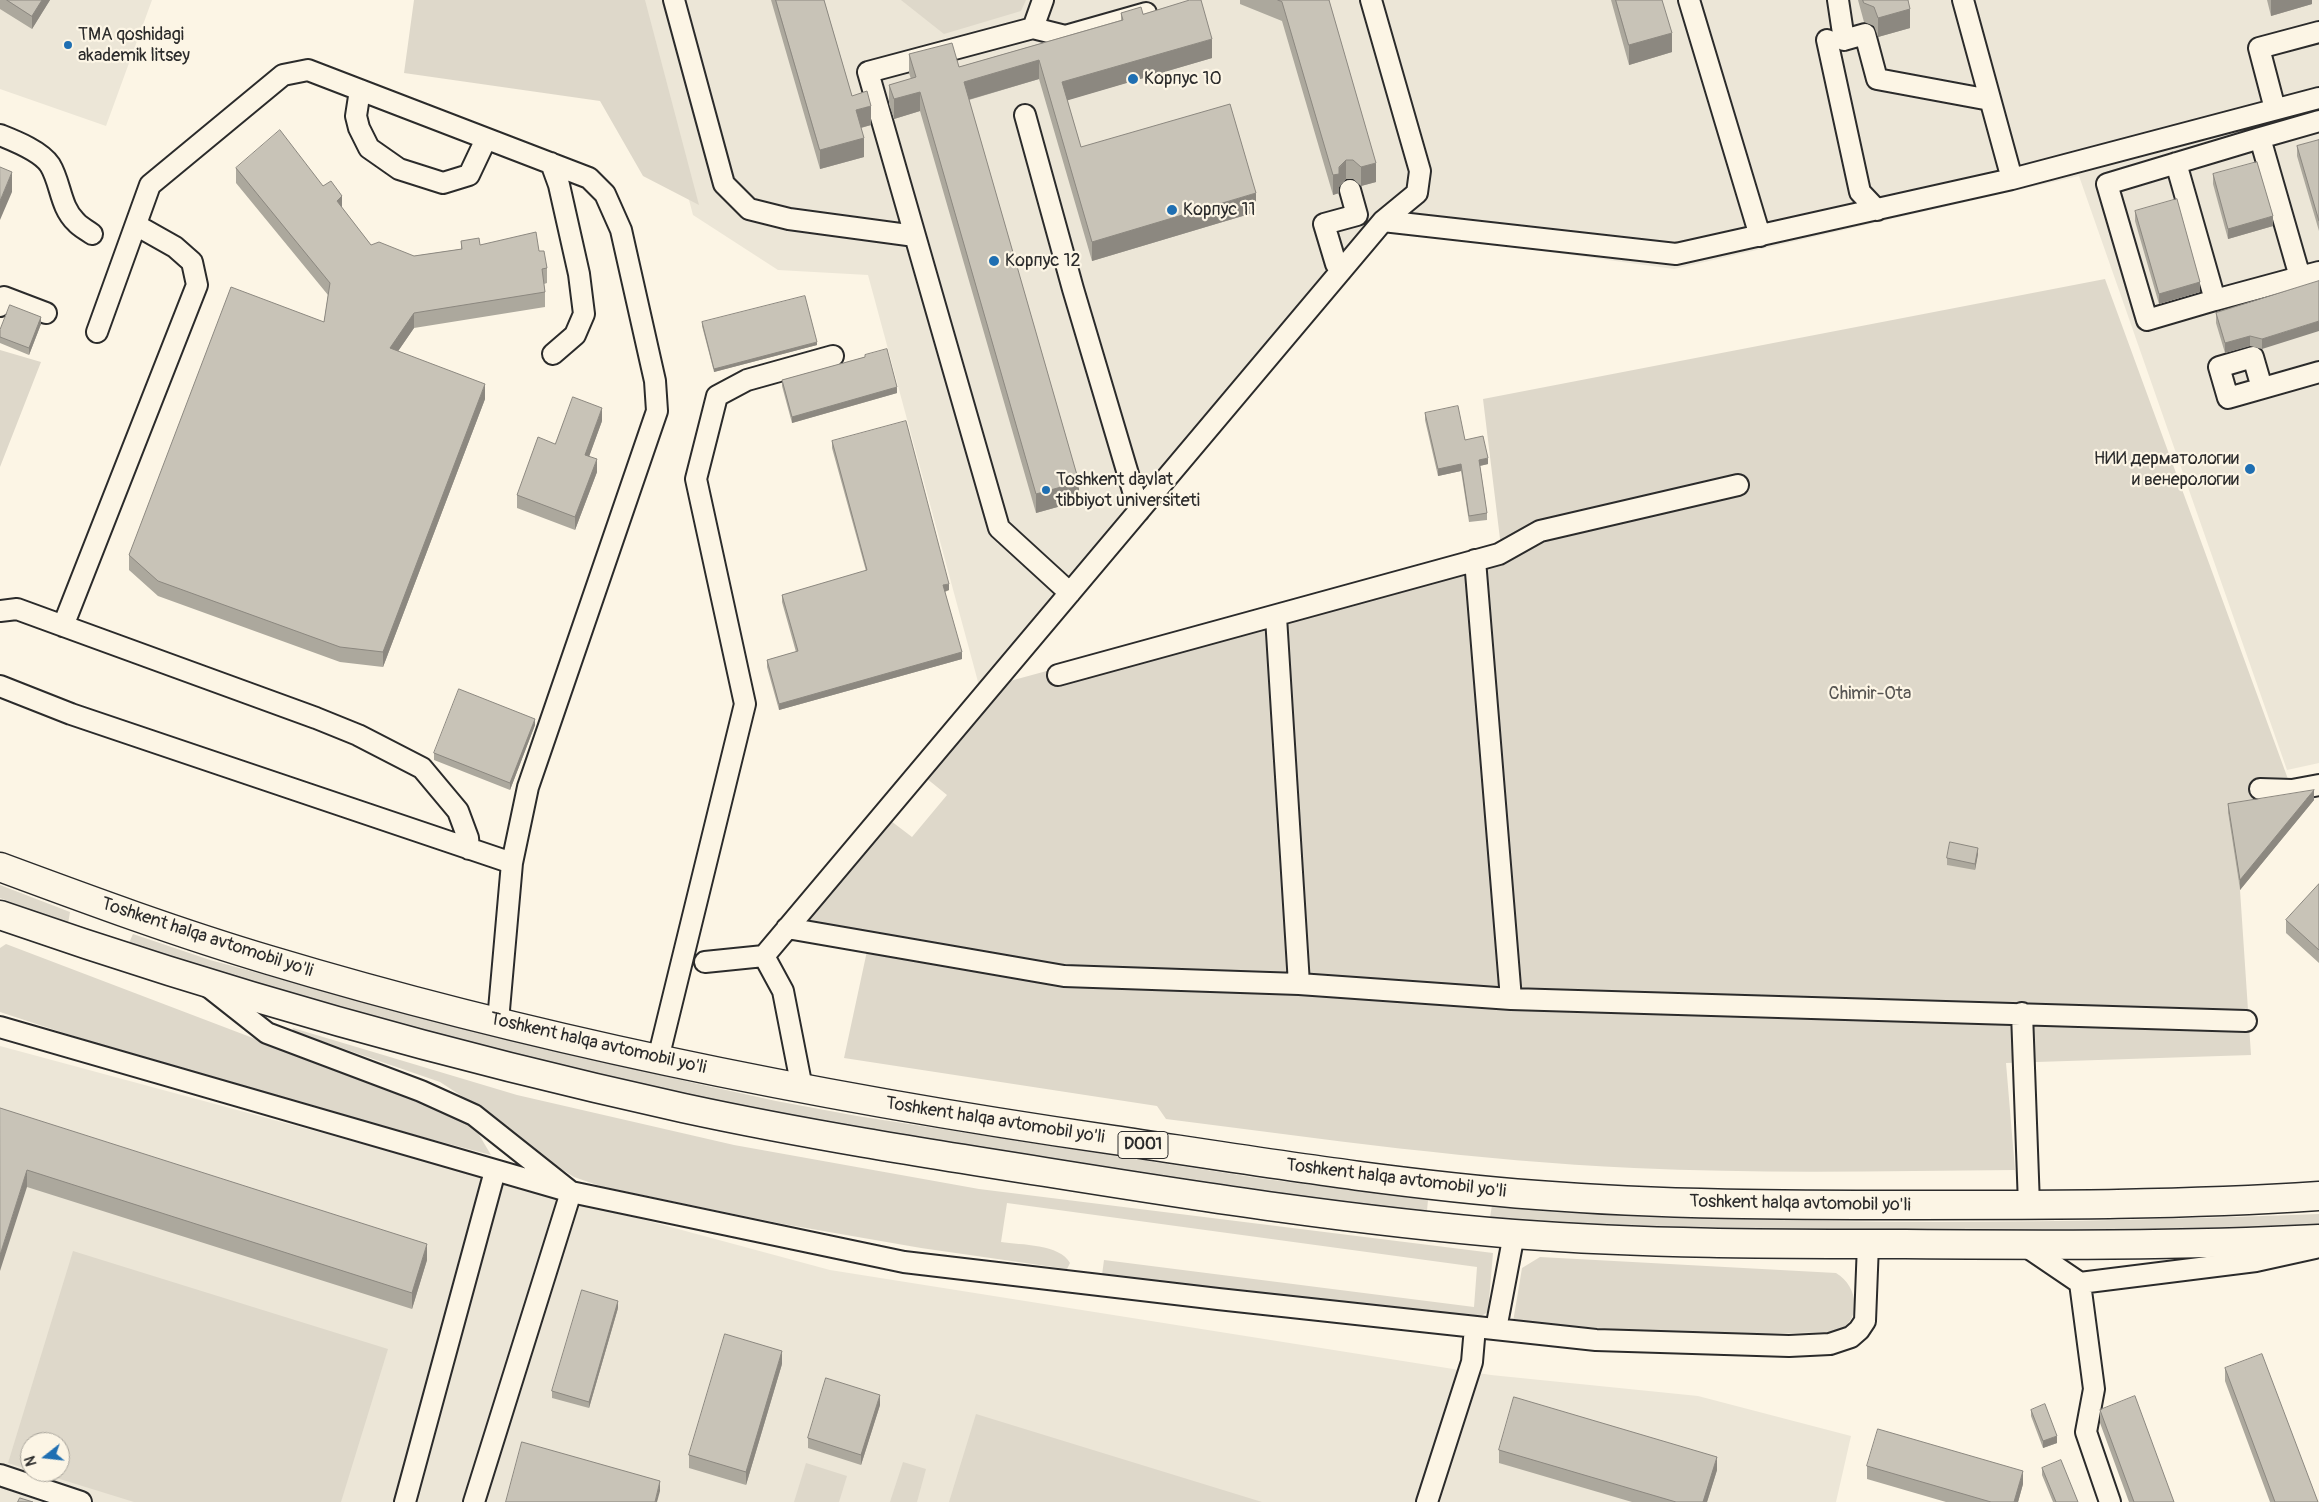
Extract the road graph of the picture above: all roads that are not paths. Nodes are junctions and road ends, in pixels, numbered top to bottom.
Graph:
1 (674, 0) edge
2 (1043, 0) edge
3 (1371, 0) edge
4 (1689, 0) edge
5 (1838, 0) edge
6 (1962, 0) edge
7 (1146, 8) edge
8 (1032, 28) junction
9 (2319, 32) edge
10 (1827, 40) dead end
11 (360, 90) junction
12 (2319, 98) edge
13 (1990, 100) junction
14 (2275, 109) junction
15 (1024, 116) dead end
16 (2319, 121) edge
17 (0, 135) edge
18 (2260, 138) junction
19 (486, 139) junction
20 (551, 163) junction
21 (2176, 163) junction
22 (2012, 179) junction
23 (1350, 190) dead end
24 (1877, 210) junction
25 (1383, 221) junction
26 (136, 224) junction
27 (92, 234) dead end
28 (915, 236) junction
29 (1760, 236) junction
30 (1341, 271) junction
31 (2319, 272) edge
32 (2300, 277) junction
33 (2215, 300) junction
34 (0, 306) edge
35 (46, 313) dead end
36 (97, 332) dead end
37 (553, 354) dead end
38 (833, 356) dead end
39 (2319, 372) edge
40 (2262, 388) dead end
41 (1738, 485) dead end
42 (1139, 511) junction
43 (1475, 560) junction
44 (1070, 593) junction
45 (0, 611) edge
46 (1276, 617) junction
47 (63, 626) junction
48 (1058, 675) dead end
49 (0, 686) edge
50 (2319, 785) edge
51 (2260, 789) dead end
52 (469, 849) junction
53 (512, 863) junction
54 (0, 866) edge
55 (110, 908) junction
56 (0, 915) edge
57 (787, 928) junction
58 (94, 948) junction
59 (764, 956) junction
60 (705, 962) dead end
61 (206, 984) junction
62 (1299, 984) junction
63 (1512, 999) junction
64 (2022, 1013) junction
65 (498, 1021) junction
66 (2246, 1021) dead end
67 (0, 1027) edge
68 (658, 1059) junction
69 (802, 1088) junction
70 (495, 1171) junction
71 (1461, 1188) junction
72 (571, 1192) junction
73 (2319, 1196) edge
74 (2029, 1205) junction
75 (1456, 1229) junction
76 (1514, 1234) junction
77 (2319, 1239) edge
78 (1868, 1244) junction
79 (2024, 1245) junction
80 (2319, 1247) edge
81 (2080, 1283) junction
82 (1475, 1327) junction
83 (1496, 1329) junction
84 (0, 1475) edge
85 (81, 1502) edge
86 (405, 1502) edge
87 (474, 1502) edge
88 (1427, 1502) edge
89 (2110, 1502) edge

1 - 28 lane
2 - 8 lane
3 - 25 lane
4 - 29 lane
5 - 13 lane
6 - 13 lane
7 - 8 lane
8 - 28 lane
9 - 14 lane
10 - 24 lane
11 - 19 lane
11 - 19 lane
11 - 26 lane
12 - 14 lane
13 - 22 lane
14 - 22 lane
15 - 42 lane
16 - 18 lane
17 - 27 lane
18 - 21 lane
18 - 32 lane
19 - 20 lane
20 - 37 lane
20 - 53 lane
21 - 33 lane
21 - 33 lane
22 - 24 lane
23 - 30 lane
24 - 29 lane
25 - 29 lane
25 - 30 lane
26 - 36 lane
26 - 47 lane
28 - 44 lane
30 - 42 lane
31 - 32 lane
32 - 33 lane
34 - 35 lane
38 - 68 lane
39 - 40 lane
41 - 43 lane
42 - 44 lane
43 - 46 lane
43 - 63 lane
44 - 57 lane
45 - 47 lane
46 - 48 lane
46 - 62 lane
47 - 52 lane
49 - 52 lane
50 - 51 lane
52 - 53 lane
53 - 65 lane
54 - 55 highway, Toshkent halqa avtomobil yo'li / D001
55 - 58 highway
55 - 65 highway, Toshkent halqa avtomobil yo'li / D001
56 - 58 highway, D001
57 - 59 lane
57 - 62 lane
58 - 61 highway, D001
59 - 60 lane
59 - 69 lane
61 - 72 lane
61 - 75 highway, D001
62 - 63 lane
63 - 64 lane
64 - 66 lane
64 - 74 lane
65 - 68 highway, Toshkent halqa avtomobil yo'li / D001
67 - 70 lane
68 - 69 highway, Toshkent halqa avtomobil yo'li / D001
69 - 71 highway, Toshkent halqa avtomobil yo'li / D001
70 - 72 lane
70 - 86 lane
71 - 74 highway, Toshkent halqa avtomobil yo'li / D001
71 - 75 highway
72 - 82 lane
72 - 87 lane
73 - 74 highway, Toshkent halqa avtomobil yo'li / D001
75 - 76 highway, D001
76 - 78 highway, D001
76 - 83 lane
77 - 79 highway, D001
78 - 79 highway, D001
78 - 83 lane
79 - 81 lane
80 - 81 lane
81 - 89 lane
82 - 83 lane
82 - 88 lane
84 - 85 lane

